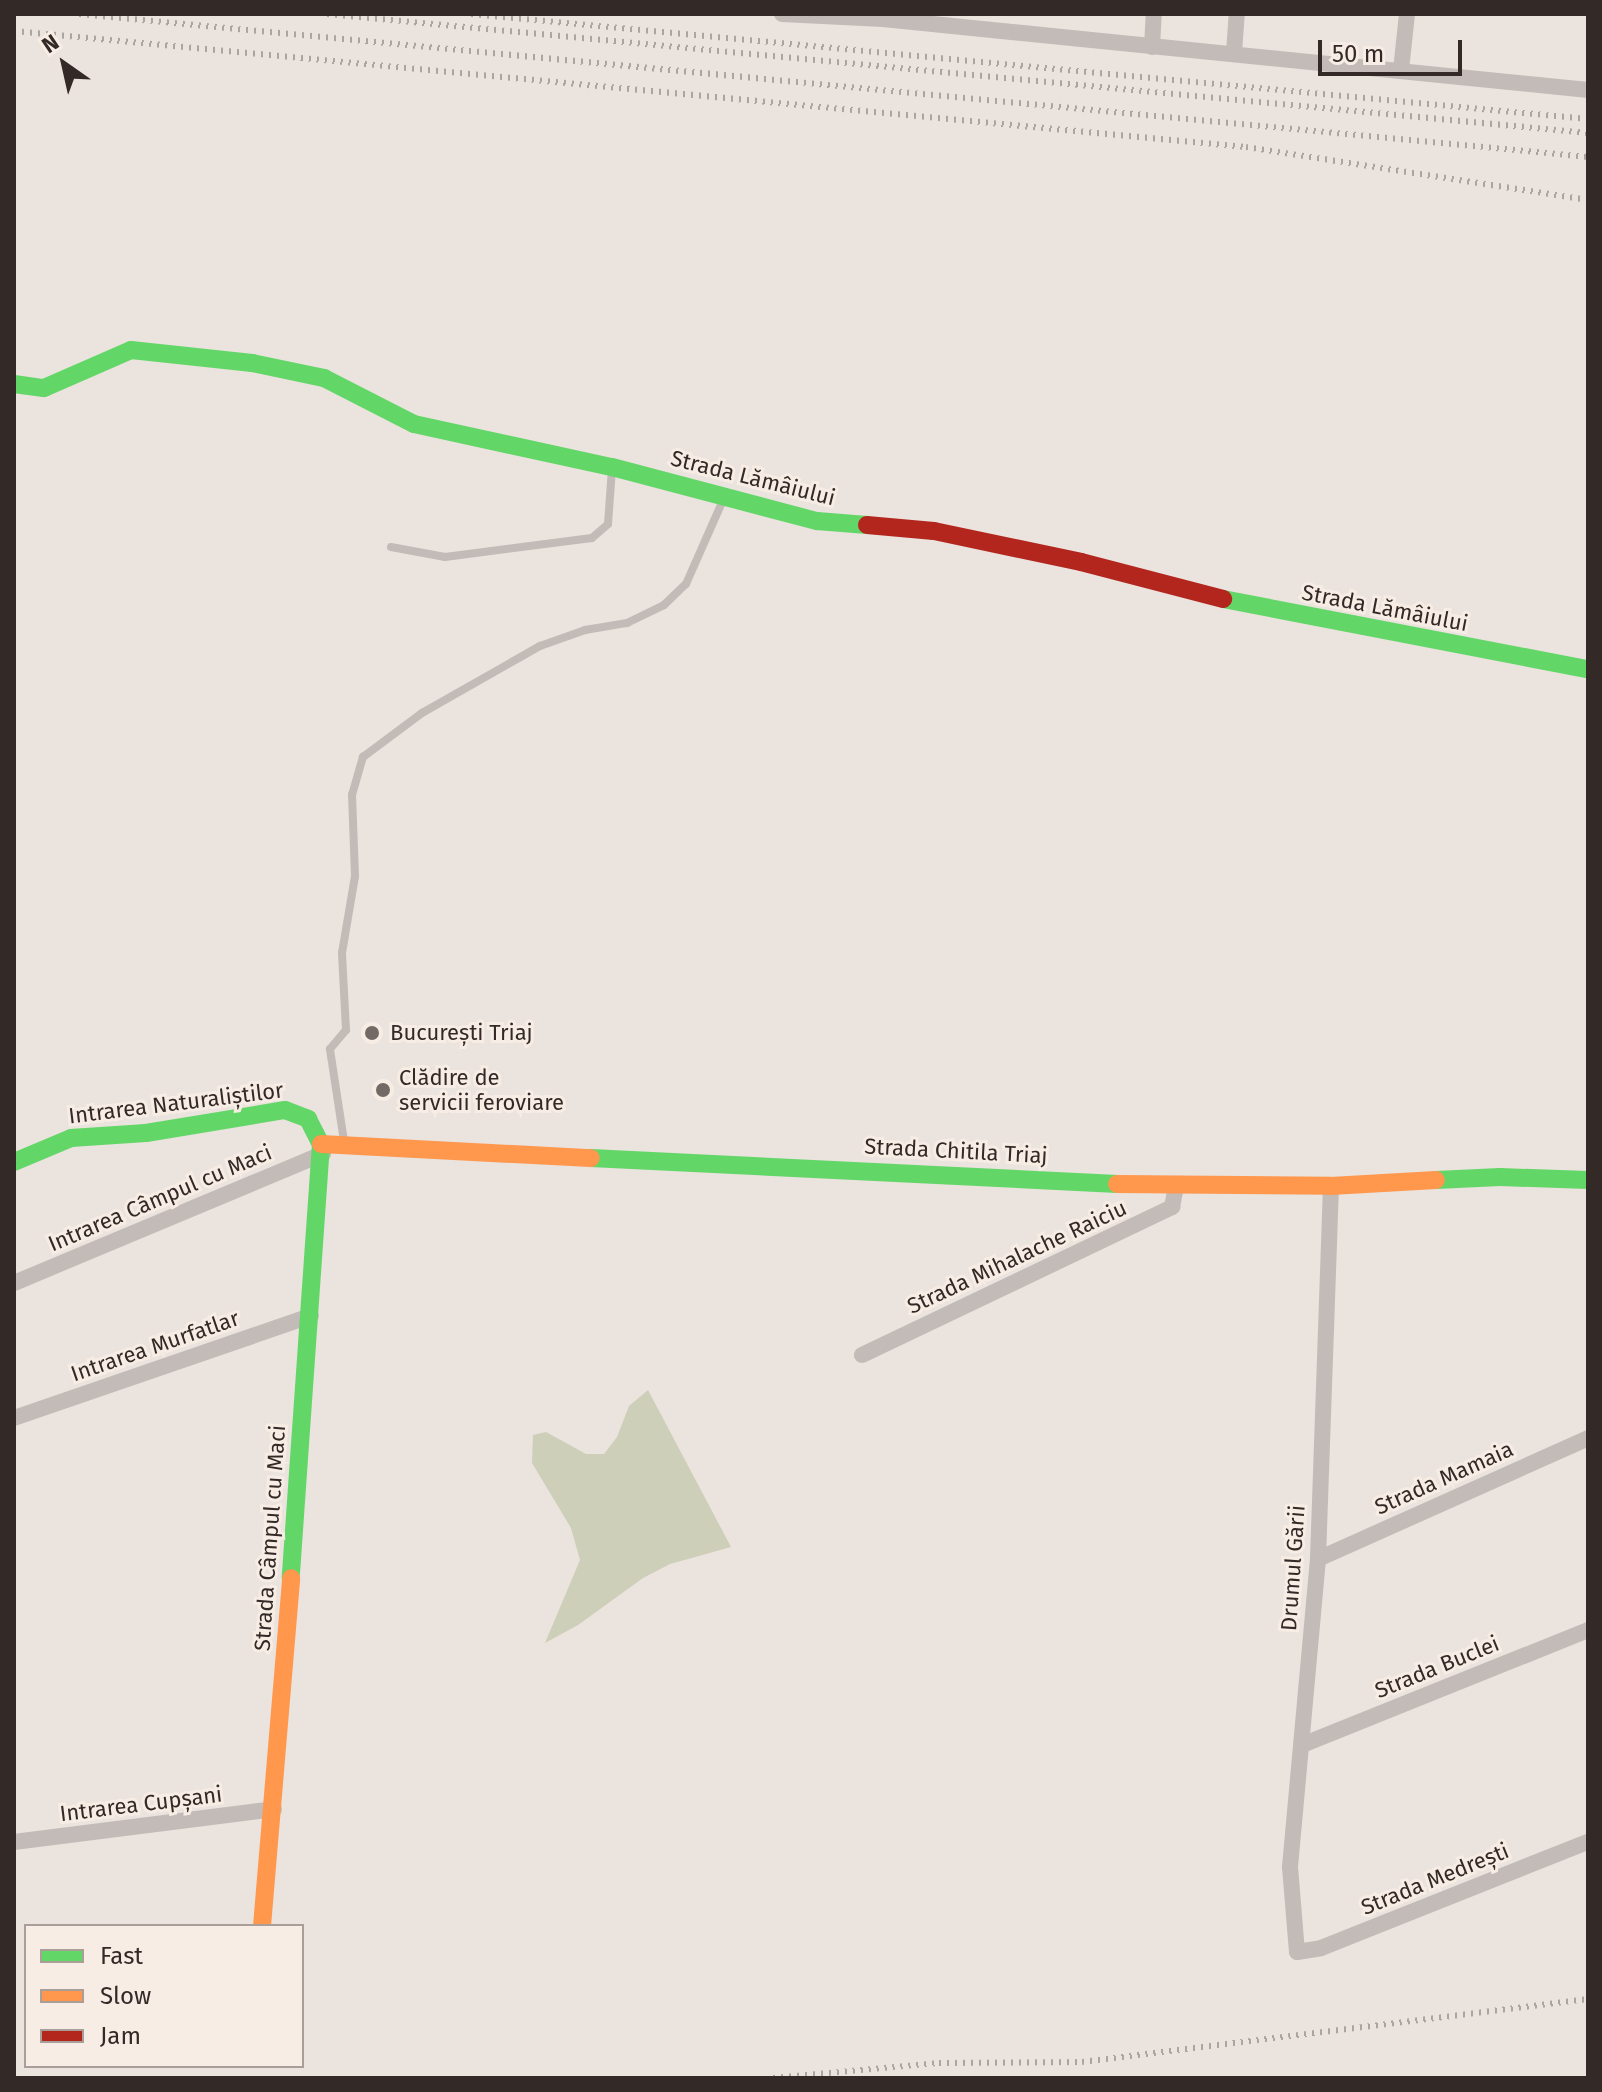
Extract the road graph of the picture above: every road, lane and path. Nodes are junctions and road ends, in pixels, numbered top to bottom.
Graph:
1 (782, 14) edge
2 (1154, 14) edge
3 (1237, 14) edge
4 (1407, 14) edge
5 (883, 17) edge
6 (994, 22) edge
7 (1152, 47) junction
8 (1234, 53) junction
9 (1401, 70) junction
10 (1588, 90) edge
11 (14, 384) edge
12 (612, 467) junction
13 (725, 497) junction
14 (391, 547) dead end
15 (1588, 669) edge
16 (344, 1142) junction
17 (322, 1149) junction
18 (14, 1162) edge
19 (1588, 1180) edge
20 (1331, 1186) junction
21 (1176, 1187) junction
22 (14, 1283) edge
23 (311, 1316) junction
24 (862, 1355) dead end
25 (14, 1418) edge
26 (1588, 1438) edge
27 (1318, 1559) junction
28 (1588, 1630) edge
29 (1302, 1745) junction
30 (274, 1809) junction
31 (14, 1842) edge
32 (1588, 1842) edge
33 (262, 1924) edge
34 (1297, 1952) joint

1 - 5 street
2 - 7 street
3 - 8 street
4 - 9 street
5 - 6 street
6 - 7 street
7 - 8 street
8 - 9 street
9 - 10 street
11 - 12 street, Strada Lămâiului
12 - 13 street, Strada Lămâiului
12 - 14 lane
13 - 15 street, Strada Lămâiului
13 - 16 lane
16 - 17 street, Strada Chitila Triaj
16 - 21 street, Strada Chitila Triaj
17 - 18 street, Intrarea Naturaliștilor
17 - 22 street, Intrarea Câmpul cu Maci
17 - 23 street, Strada Câmpul cu Maci
19 - 20 street, Strada Chitila Triaj
20 - 21 street, Strada Chitila Triaj
20 - 27 street, Drumul Gării
21 - 24 street, Strada Mihalache Raiciu
23 - 25 street, Intrarea Murfatlar
23 - 30 street, Strada Câmpul cu Maci
26 - 27 street, Strada Mamaia
27 - 29 street, Drumul Gării
28 - 29 street, Strada Buclei
29 - 34 street, Drumul Gării
30 - 31 street, Intrarea Cupșani
30 - 33 street, Strada Câmpul cu Maci
32 - 34 street, Strada Medrești

